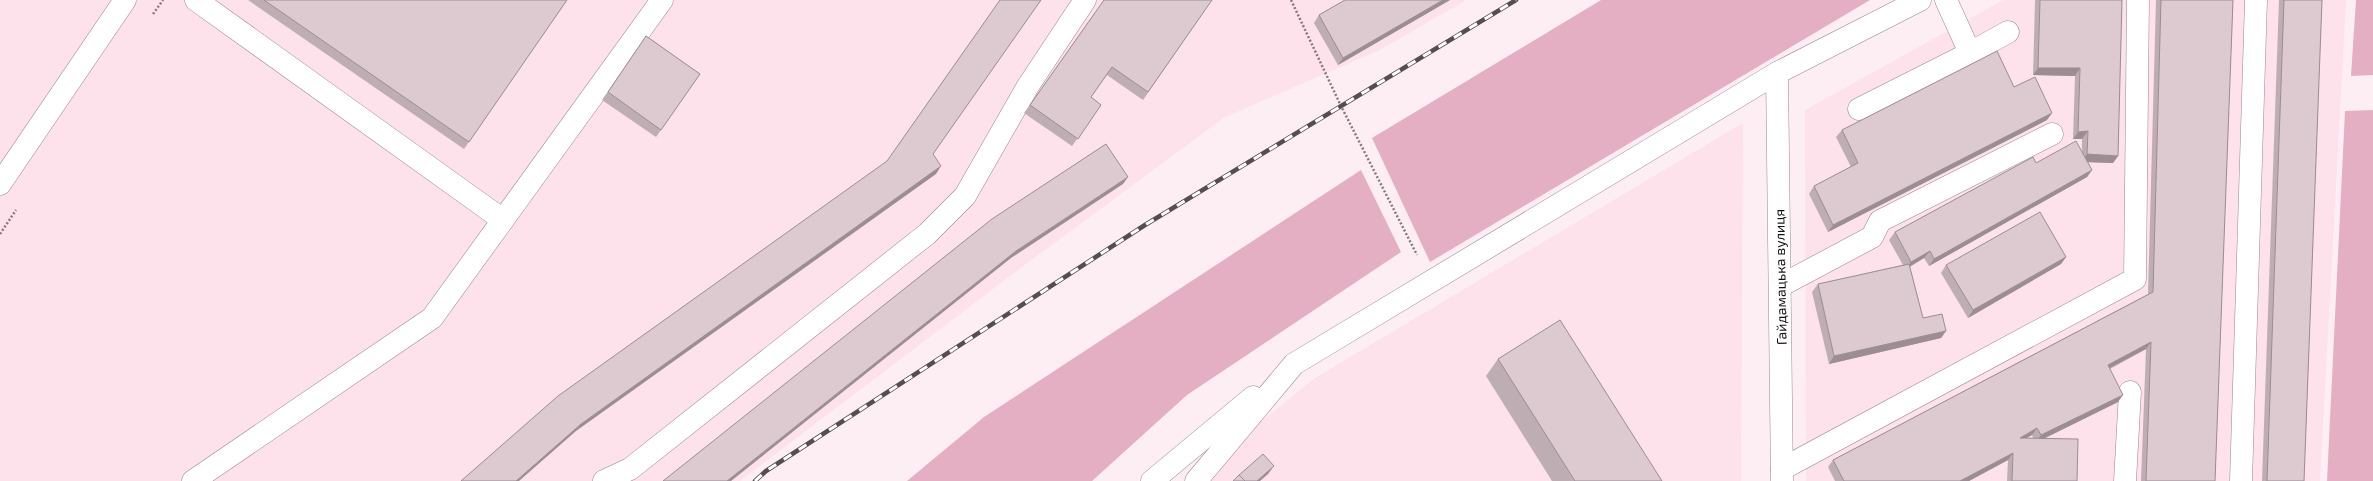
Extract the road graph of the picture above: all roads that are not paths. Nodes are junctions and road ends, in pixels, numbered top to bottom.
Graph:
1 (125, 0) edge
2 (196, 0) edge
3 (662, 0) edge
4 (1085, 0) edge
5 (1920, 0) edge
6 (1946, 0) edge
7 (2138, 0) edge
8 (2256, 0) edge
9 (2008, 32) dead end
10 (1970, 53) junction
11 (1777, 74) junction
12 (1860, 109) dead end
13 (2052, 134) dead end
14 (0, 184) edge
15 (503, 220) junction
16 (1780, 286) junction
17 (1294, 364) junction
18 (2130, 392) dead end
19 (1782, 475) edge
20 (193, 481) edge
21 (604, 481) edge
22 (1152, 481) edge
23 (1196, 481) edge
24 (2125, 481) edge
25 (2241, 481) edge

1 - 14 street
2 - 15 street
3 - 15 street
4 - 21 street
5 - 11 street
6 - 10 street
7 - 19 street
8 - 25 street
9 - 10 street
10 - 12 street
11 - 16 street, Гайдамацька вулиця
11 - 17 street
13 - 16 street
15 - 20 street
16 - 19 street, Гайдамацька вулиця
17 - 22 street
17 - 23 street
18 - 24 street

